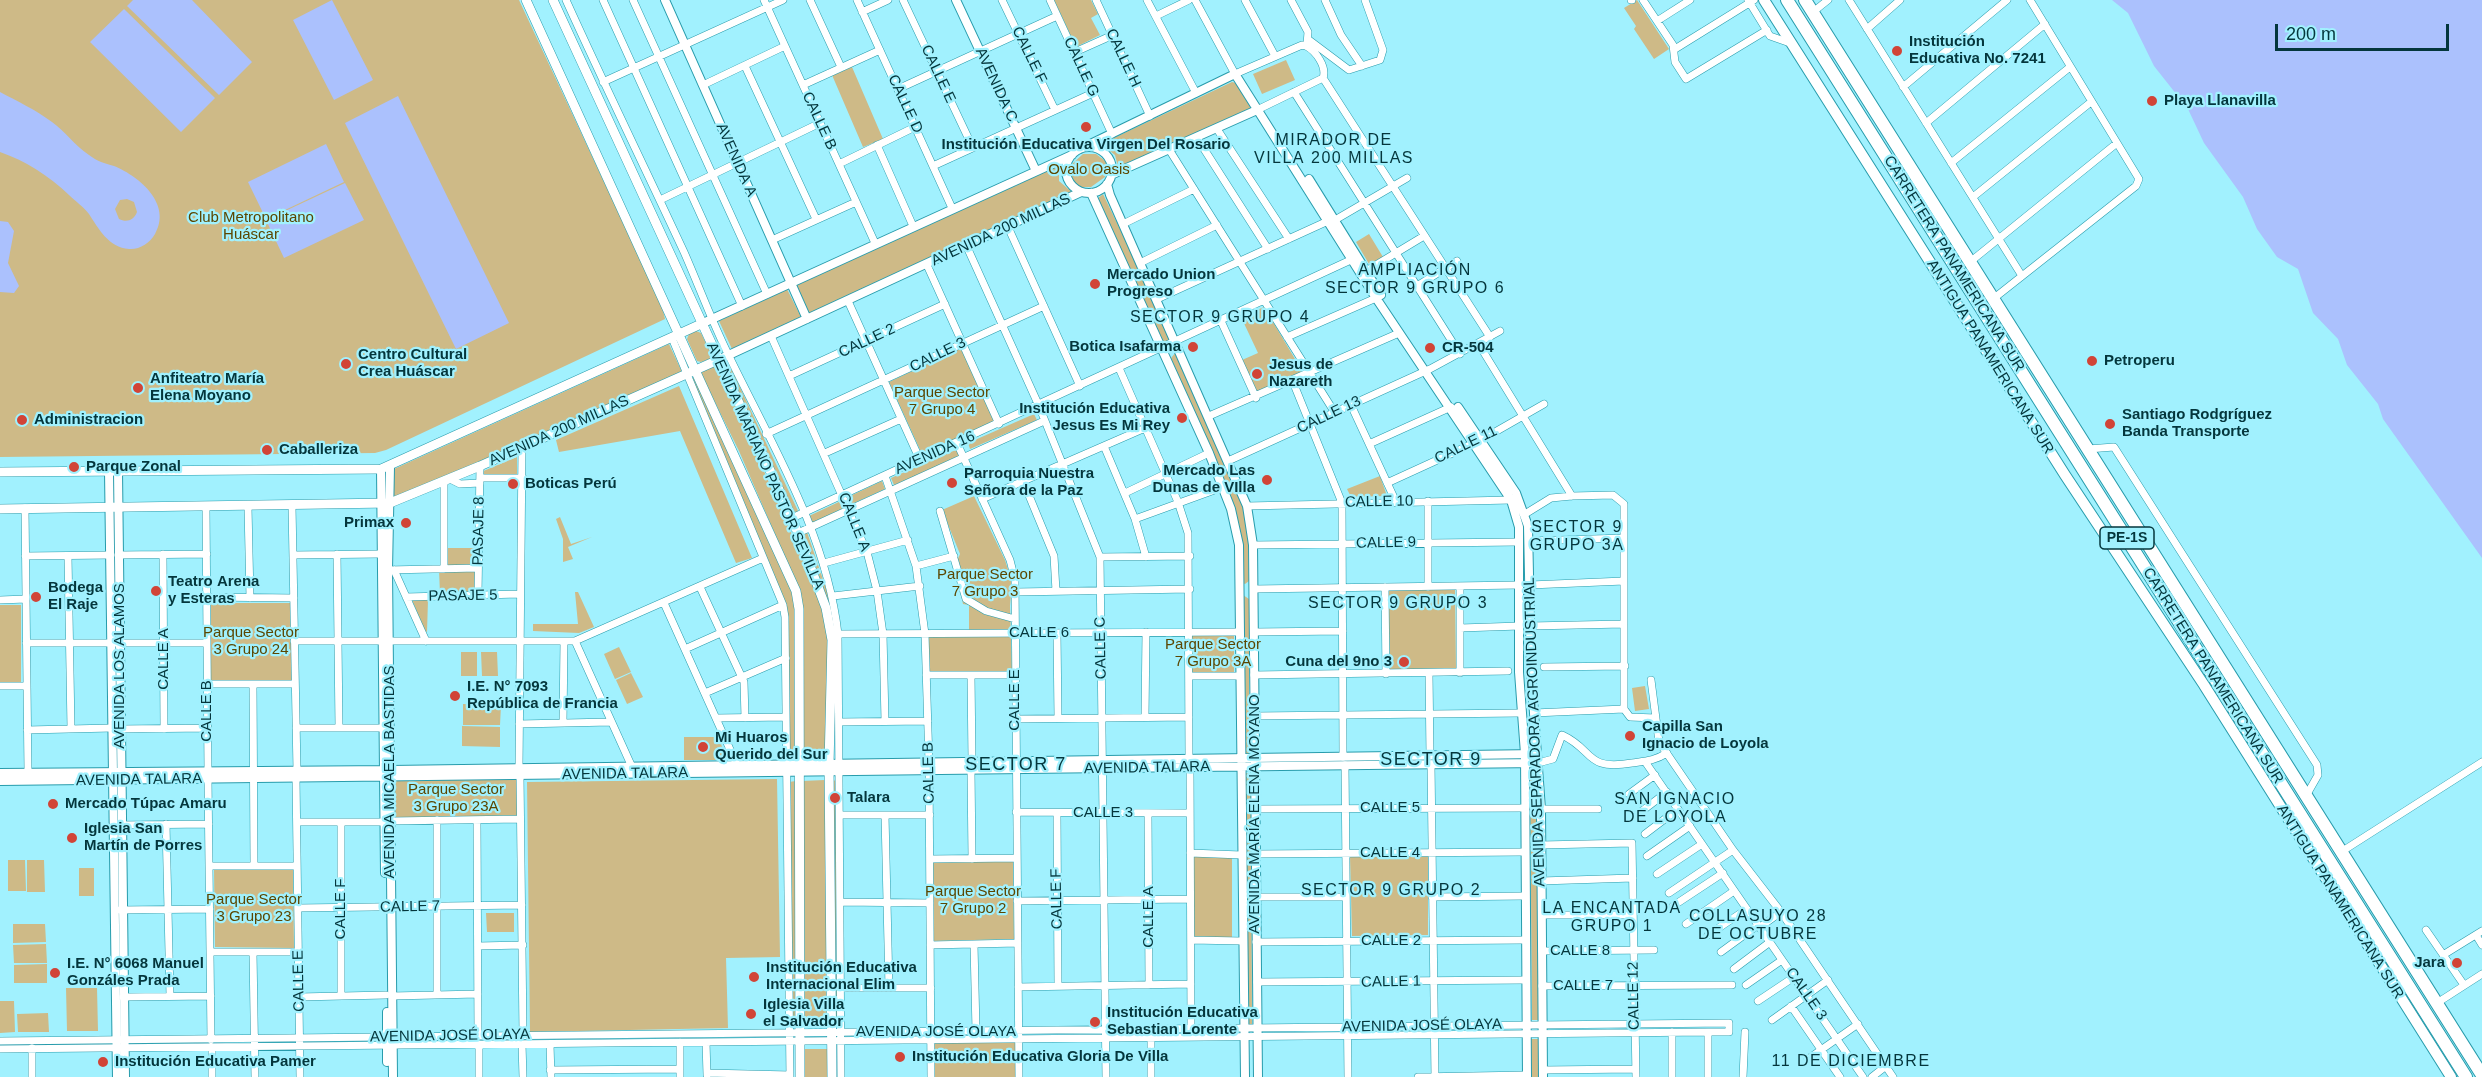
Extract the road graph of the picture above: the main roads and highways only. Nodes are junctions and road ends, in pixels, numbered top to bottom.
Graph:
1 (526, 0) edge
2 (553, 0) edge
3 (1764, 0) edge
4 (1787, 0) edge
5 (1805, 0) edge
6 (701, 324) junction
7 (675, 333) junction
8 (718, 360) junction
9 (691, 371) junction
10 (0, 472) edge
11 (0, 509) edge
12 (2482, 1075) edge
13 (800, 1077) edge
14 (832, 1077) edge
15 (2451, 1077) edge
16 (2466, 1077) edge

1 - 7 main road, AVENIDA MARIANO PASTOR SEVILLA
2 - 6 main road, AVENIDA MARIANO PASTOR SEVILLA
3 - 15 main road, ANTIGUA PANAMERICANA SUR
4 - 16 highway, CARRETERA PANAMERICANA SUR / PE-1S
5 - 12 highway, CARRETERA PANAMERICANA SUR / PE-1S
6 - 7 main road
6 - 8 main road, AVENIDA MARIANO PASTOR SEVILLA
7 - 9 main road, AVENIDA MARIANO PASTOR SEVILLA
7 - 10 main road
8 - 9 main road, AVENIDA 200 MILLAS
8 - 14 main road, AVENIDA MARIANO PASTOR SEVILLA
9 - 11 main road, AVENIDA 200 MILLAS
9 - 13 main road, AVENIDA MARIANO PASTOR SEVILLA

